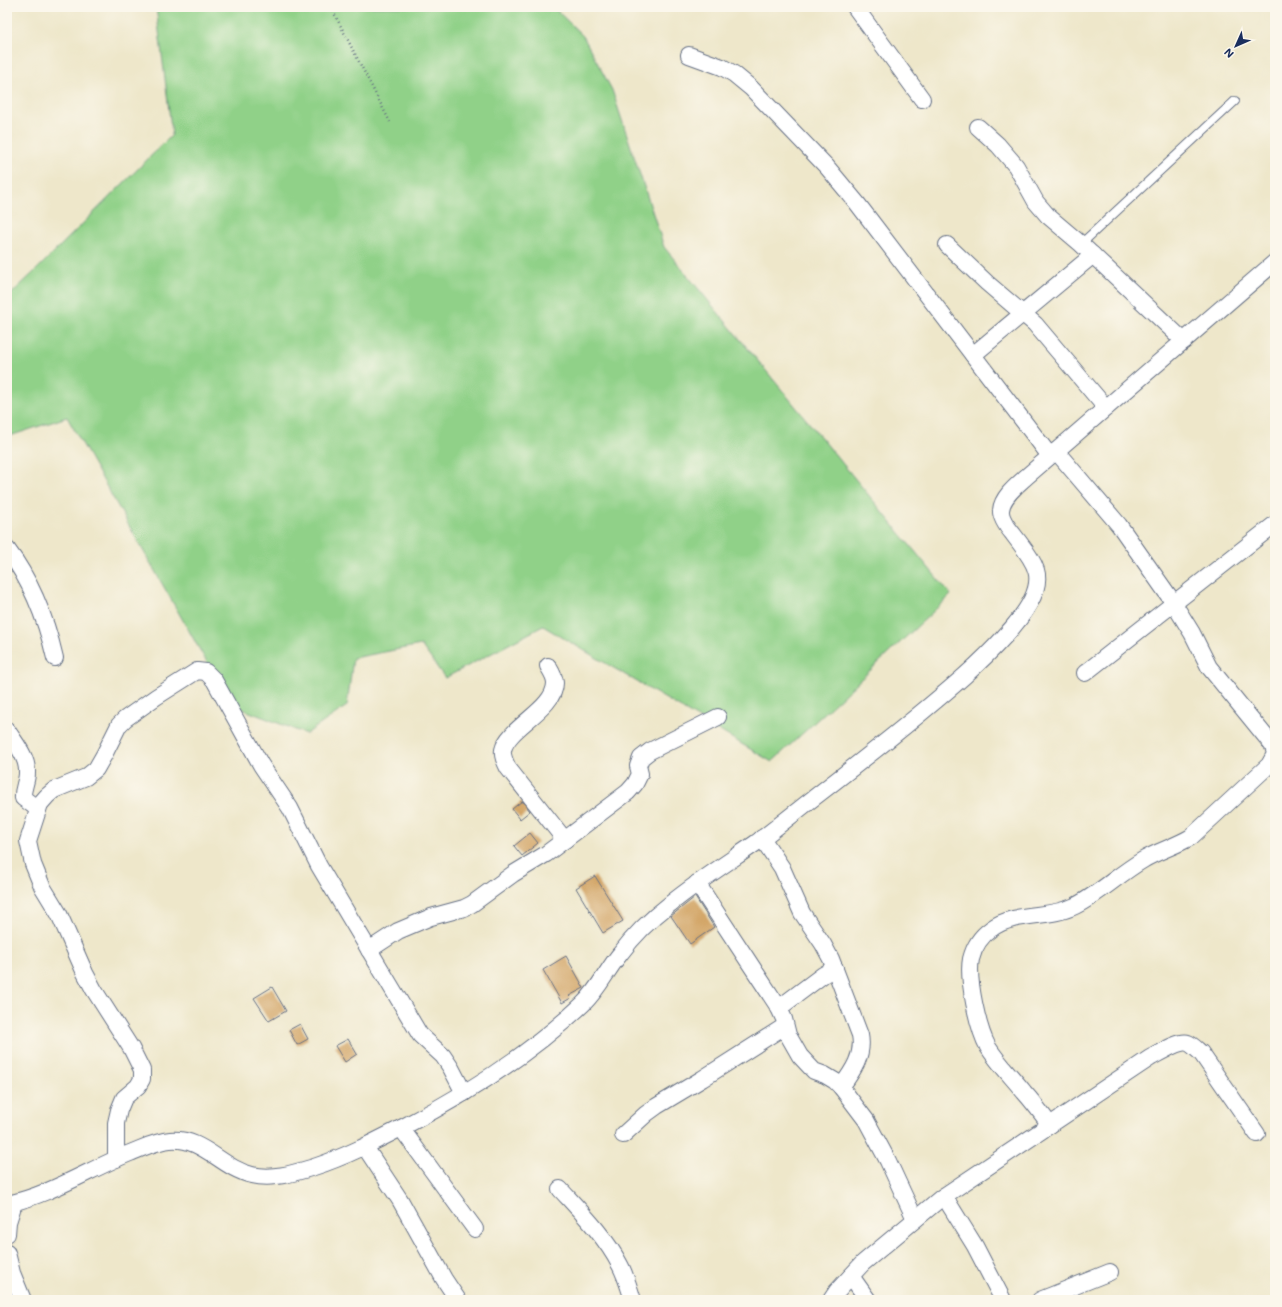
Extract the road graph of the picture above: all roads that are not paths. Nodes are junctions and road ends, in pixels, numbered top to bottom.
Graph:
1 (855, 7) edge
2 (689, 56) dead end
3 (922, 98) dead end
4 (1235, 101) dead end
5 (978, 127) dead end
6 (947, 245) dead end
7 (1087, 250) junction
8 (1275, 262) edge
9 (1023, 313) junction
10 (1184, 341) junction
11 (973, 355) junction
12 (1106, 408) junction
13 (1053, 454) junction
14 (1275, 524) edge
15 (7, 549) edge
16 (1175, 604) junction
17 (55, 658) dead end
18 (548, 666) dead end
19 (1085, 673) dead end
20 (718, 717) dead end
21 (7, 730) edge
22 (38, 809) junction
23 (762, 838) junction
24 (565, 840) junction
25 (697, 884) junction
26 (368, 950) junction
27 (835, 968) junction
28 (779, 1008) junction
29 (785, 1026) junction
30 (841, 1087) junction
31 (464, 1093) junction
32 (1050, 1125) junction
33 (401, 1128) junction
34 (1257, 1134) dead end
35 (623, 1135) dead end
36 (365, 1146) junction
37 (116, 1159) junction
38 (560, 1189) dead end
39 (944, 1196) junction
40 (10, 1204) edge
41 (915, 1219) junction
42 (475, 1229) dead end
43 (7, 1234) edge
44 (7, 1253) edge
45 (1110, 1272) dead end
46 (851, 1276) junction
47 (23, 1300) edge
48 (458, 1300) edge
49 (633, 1300) edge
50 (831, 1300) edge
51 (868, 1300) edge
52 (1003, 1300) edge
53 (1040, 1300) edge

1 - 3 street
2 - 11 street
4 - 7 lane
5 - 7 street
6 - 9 street
7 - 9 street
7 - 10 street
8 - 10 street
9 - 11 street
9 - 12 street
10 - 12 street
11 - 13 street
12 - 13 street
13 - 16 street
13 - 23 street
14 - 16 street
15 - 17 street
16 - 19 street
16 - 32 street
18 - 24 street
20 - 24 street
21 - 22 street
22 - 26 street
22 - 37 street
23 - 25 street
23 - 27 street
24 - 26 street
25 - 28 street
25 - 31 street
26 - 31 street
27 - 28 street
27 - 30 street
28 - 29 street
29 - 30 street
29 - 35 street
30 - 41 street
31 - 33 street
32 - 34 street
32 - 39 street
33 - 36 street
33 - 42 street
36 - 37 street
36 - 48 street
37 - 40 street
38 - 49 street
39 - 41 street
39 - 52 street
40 - 43 street
41 - 46 street
44 - 47 street
45 - 53 street
46 - 50 street
46 - 51 street

